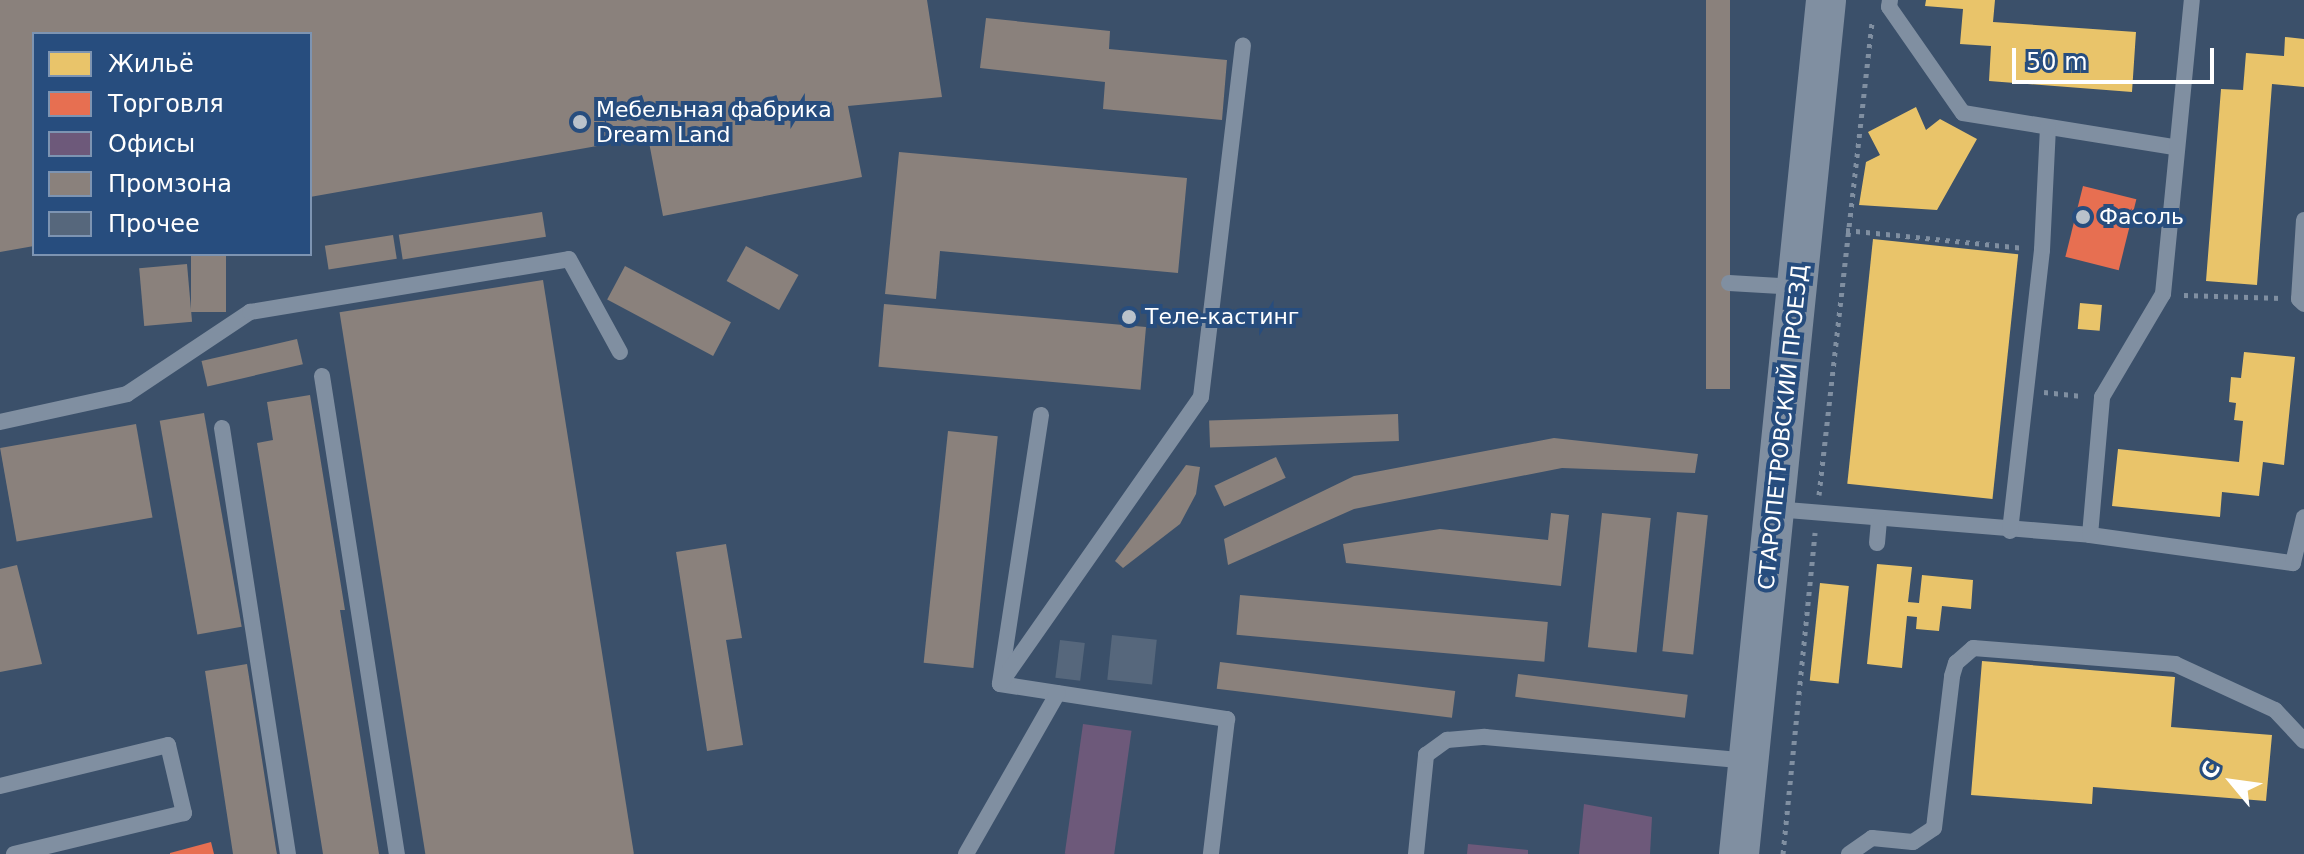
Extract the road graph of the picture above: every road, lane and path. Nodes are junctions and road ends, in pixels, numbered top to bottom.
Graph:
1 (1826, 0) edge
2 (1890, 0) edge
3 (2192, 0) edge
4 (1873, 15) dead end
5 (1243, 46) dead end
6 (2048, 127) junction
7 (2174, 147) junction
8 (2304, 220) edge
9 (1846, 230) junction
10 (2042, 250) junction
11 (1729, 283) dead end
12 (1798, 287) junction
13 (2163, 294) junction
14 (2301, 302) edge
15 (620, 352) dead end
16 (322, 376) dead end
17 (2027, 391) junction
18 (2102, 397) junction
19 (1041, 415) dead end
20 (0, 422) edge
21 (222, 428) dead end
22 (1834, 499) dead end
23 (1775, 509) junction
24 (1817, 513) junction
25 (2304, 517) edge
26 (1879, 520) junction
27 (2010, 531) junction
28 (2090, 535) junction
29 (1877, 543) dead end
30 (1000, 684) junction
31 (1058, 693) junction
32 (2304, 741) edge
33 (1748, 761) junction
34 (0, 786) edge
35 (14, 854) edge
36 (288, 854) edge
37 (397, 854) edge
38 (966, 854) edge
39 (1211, 854) edge
40 (1416, 854) edge
41 (1739, 854) edge
42 (1783, 854) edge
43 (1849, 854) edge

1 - 12 street, СТАРОПЕТРОВСКИЙ ПРОЕЗД
2 - 6 lane
3 - 7 lane
4 - 9 path
5 - 30 lane
6 - 7 lane
6 - 10 lane
7 - 13 lane
8 - 14 lane
9 - 10 path
9 - 22 path
10 - 17 lane
11 - 12 lane
12 - 23 street, СТАРОПЕТРОВСКИЙ ПРОЕЗД
13 - 14 path
13 - 18 lane
15 - 20 lane
16 - 37 lane
17 - 18 path
17 - 27 lane
18 - 28 lane
19 - 30 lane
21 - 36 lane
23 - 24 lane
23 - 33 street, СТАРОПЕТРОВСКИЙ ПРОЕЗД
24 - 26 lane
24 - 42 path
25 - 28 lane
26 - 27 lane
26 - 29 lane
27 - 28 lane
30 - 31 lane
31 - 38 lane
31 - 39 lane
32 - 43 lane
33 - 40 lane
33 - 41 street, СТАРОПЕТРОВСКИЙ ПРОЕЗД
34 - 35 lane

